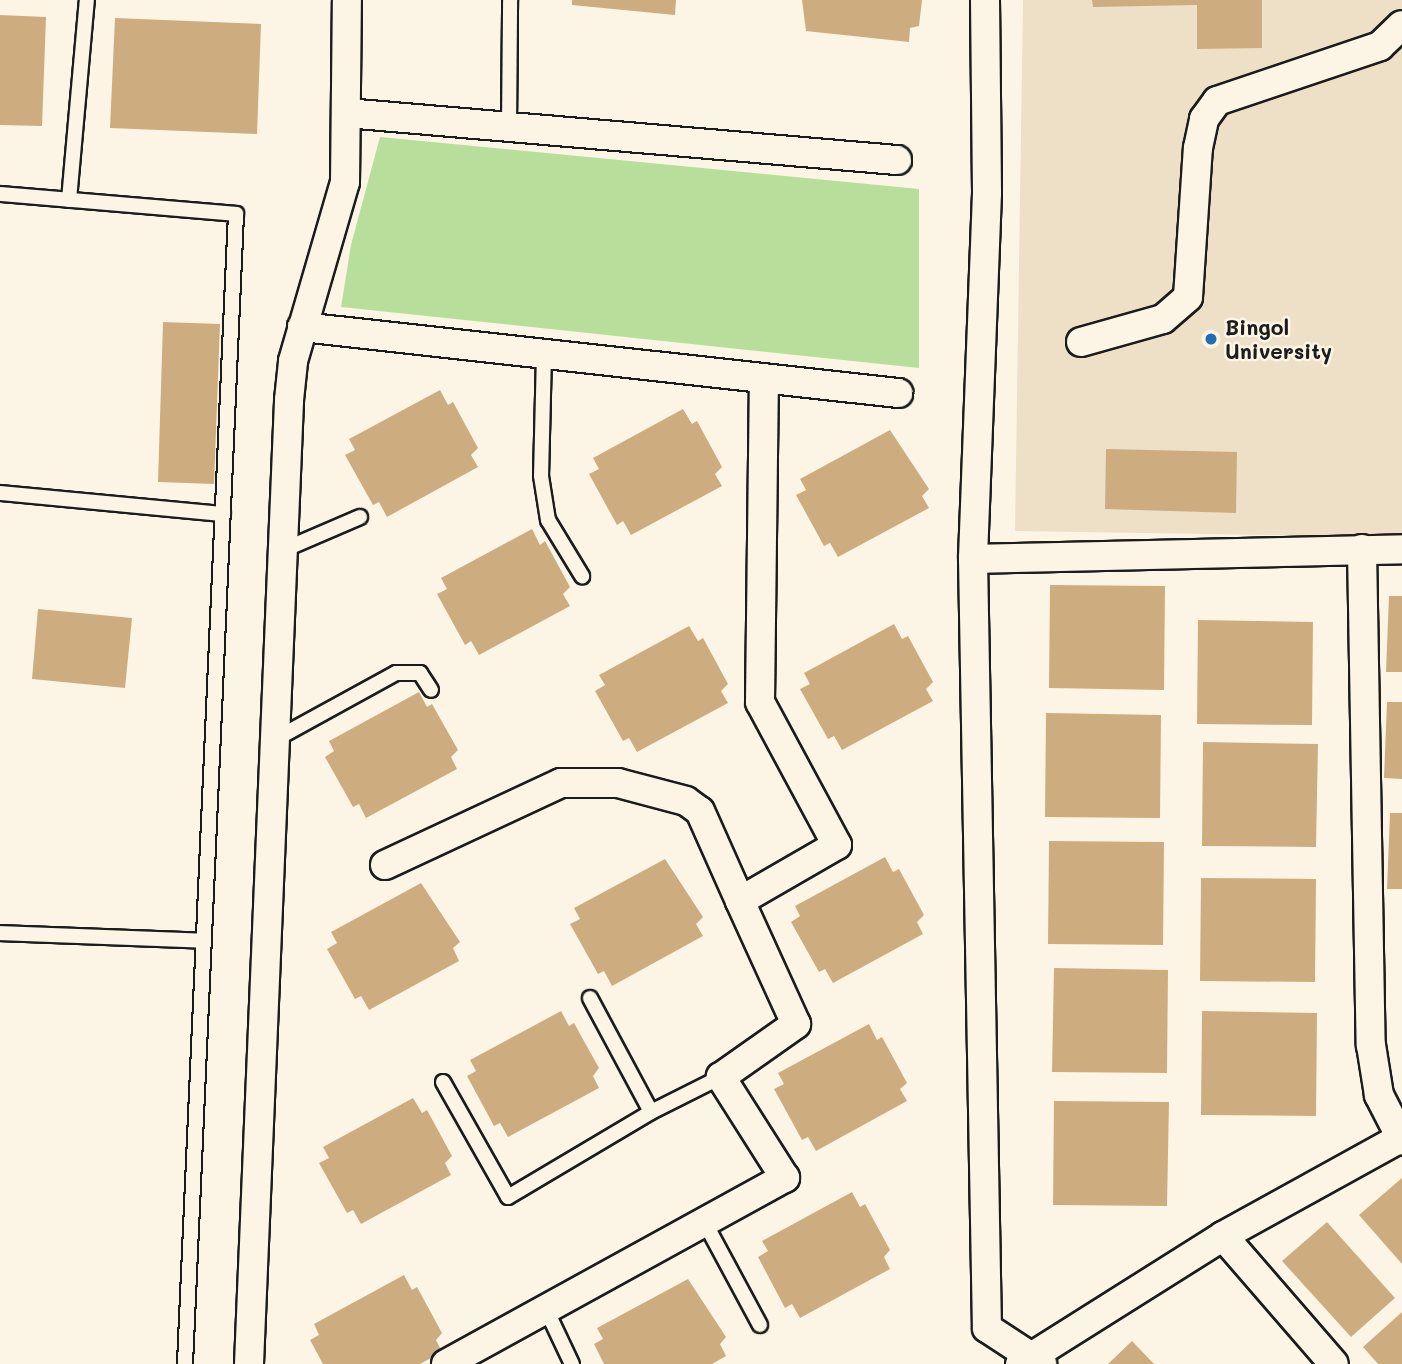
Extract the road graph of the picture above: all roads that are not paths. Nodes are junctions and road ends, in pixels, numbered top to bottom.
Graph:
1 (87, 0) edge
2 (347, 0) edge
3 (510, 0) edge
4 (985, 0) edge
5 (1402, 25) edge
6 (346, 113) junction
7 (509, 127) junction
8 (897, 160) dead end
9 (0, 194) edge
10 (69, 200) junction
11 (302, 327) junction
12 (1081, 342) dead end
13 (544, 354) junction
14 (764, 378) junction
15 (898, 393) dead end
16 (0, 493) edge
17 (223, 514) junction
18 (360, 517) dead end
19 (1362, 548) junction
20 (1402, 549) edge
21 (280, 552) junction
22 (972, 559) junction
23 (582, 576) dead end
24 (430, 690) dead end
25 (273, 741) junction
26 (385, 865) dead end
27 (740, 901) junction
28 (0, 933) edge
29 (204, 941) junction
30 (590, 998) dead end
31 (721, 1077) junction
32 (443, 1082) dead end
33 (651, 1112) junction
34 (1401, 1138) edge
35 (704, 1221) junction
36 (1223, 1236) junction
37 (544, 1307) junction
38 (760, 1325) dead end
39 (1032, 1361) edge
40 (185, 1364) edge
41 (248, 1364) edge
42 (446, 1364) edge
43 (572, 1364) edge
44 (1335, 1364) edge

1 - 10 lane
2 - 6 street
3 - 7 lane
4 - 22 street
5 - 12 street
6 - 7 street
6 - 11 street
7 - 8 street
9 - 10 lane
10 - 17 lane
11 - 13 street
11 - 21 street
13 - 14 street
13 - 23 lane
14 - 15 street
14 - 27 street
16 - 17 lane
17 - 29 lane
18 - 21 lane
19 - 20 street
19 - 22 street
19 - 34 street
21 - 25 street
22 - 39 street
24 - 25 lane
25 - 41 street
26 - 27 street
27 - 31 street
28 - 29 lane
29 - 40 lane
30 - 33 lane
31 - 33 lane
31 - 35 street
32 - 33 lane
34 - 36 street
35 - 37 street
35 - 38 lane
36 - 39 street
36 - 44 street
37 - 42 street
37 - 43 lane

